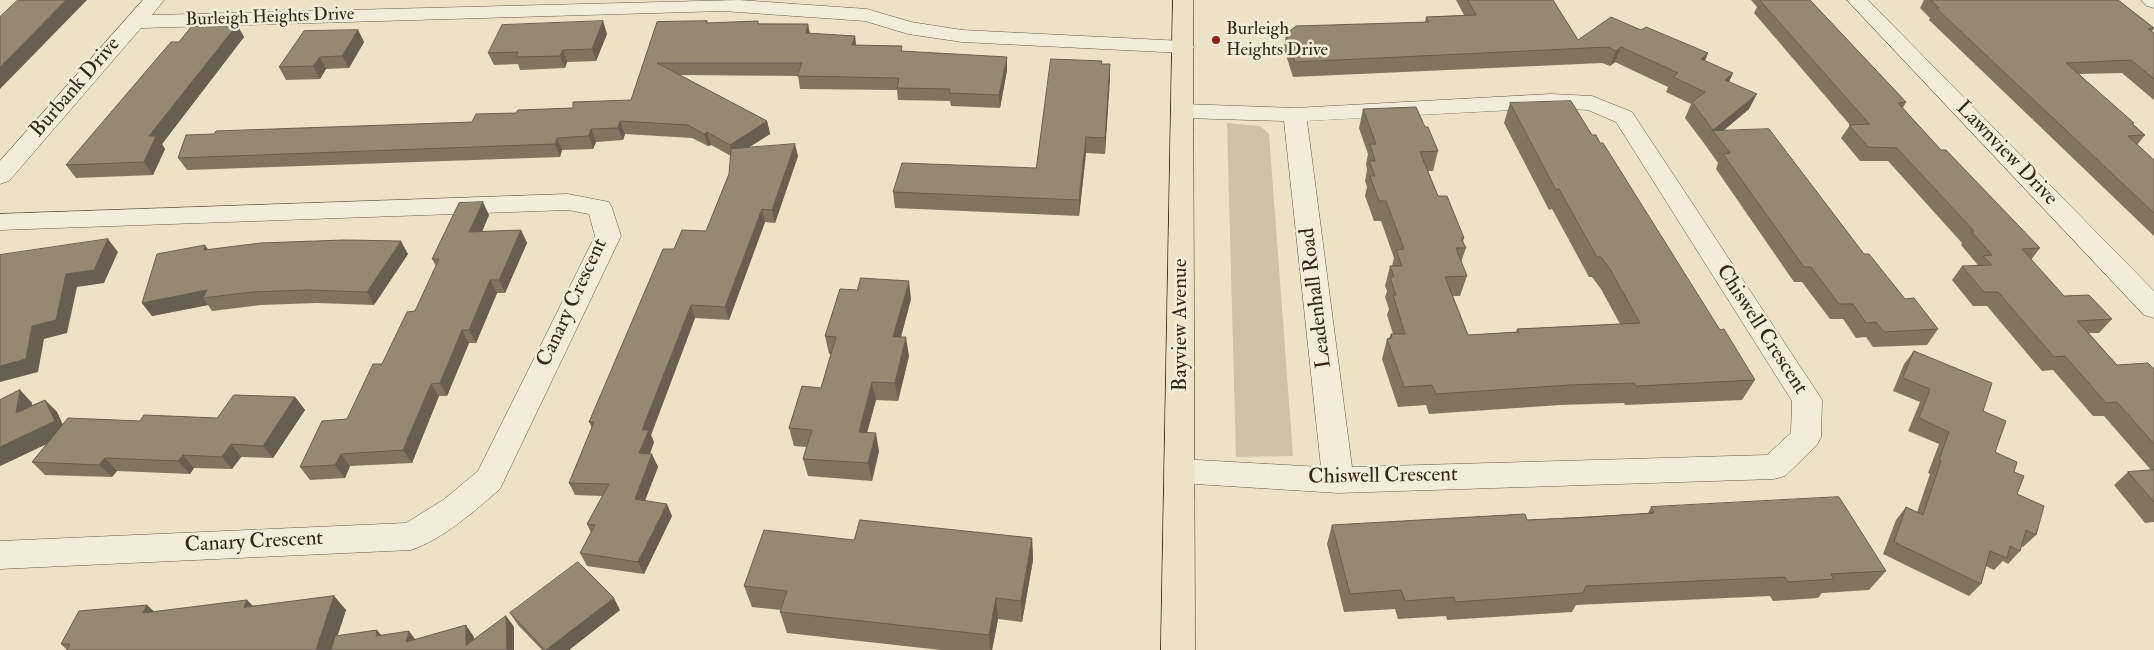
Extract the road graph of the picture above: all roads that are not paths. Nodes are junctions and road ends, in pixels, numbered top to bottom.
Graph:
1 (154, 0) edge
2 (1184, 0) edge
3 (1857, 0) edge
4 (2151, 0) edge
5 (2154, 2) edge
6 (869, 7) edge
7 (133, 22) junction
8 (1183, 47) junction
9 (1183, 111) junction
10 (1295, 115) junction
11 (0, 176) edge
12 (0, 222) edge
13 (2154, 308) edge
14 (1180, 472) junction
15 (1338, 480) junction
16 (0, 555) edge
17 (1178, 650) edge

1 - 7 street, Burbank Drive
2 - 8 main road, Bayview Avenue
3 - 13 street, Lawnview Drive
4 - 5 street
6 - 7 street, Burleigh Heights Drive
6 - 8 street, Burleigh Heights Drive
7 - 11 street, Burbank Drive
8 - 9 main road, Bayview Avenue
9 - 10 street, Chiswell Crescent
9 - 14 main road, Bayview Avenue
10 - 15 street, Leadenhall Road
10 - 15 street, Chiswell Crescent
12 - 16 street, Canary Crescent
14 - 15 street, Chiswell Crescent
14 - 17 main road, Bayview Avenue

